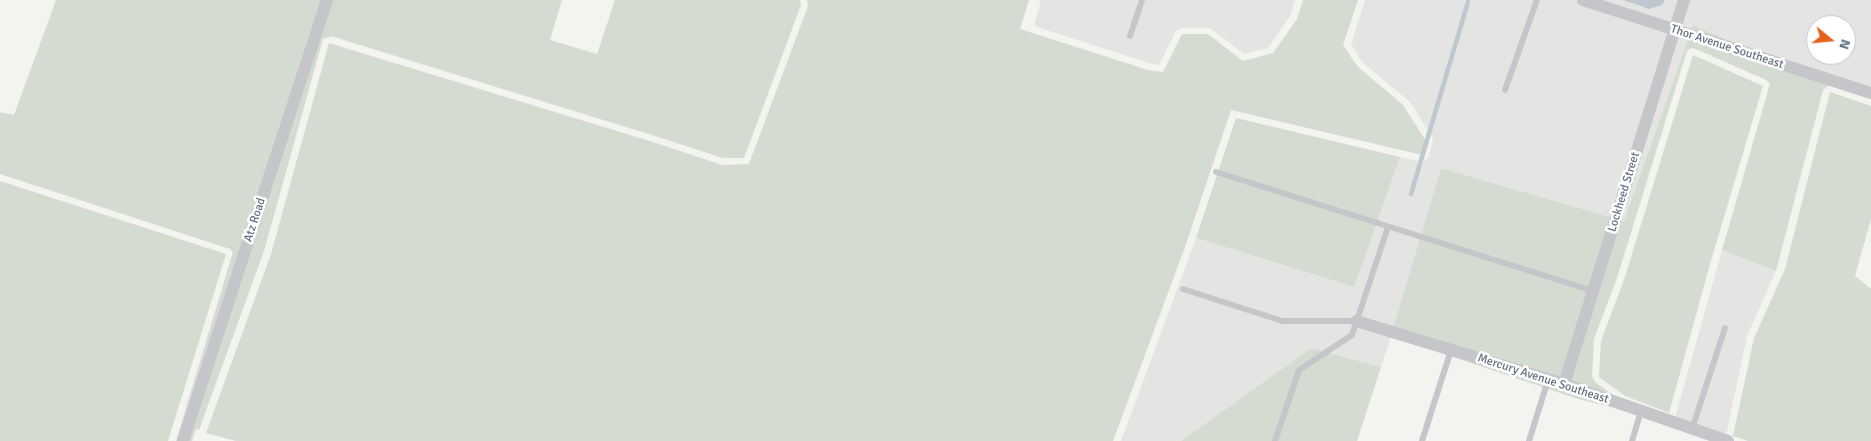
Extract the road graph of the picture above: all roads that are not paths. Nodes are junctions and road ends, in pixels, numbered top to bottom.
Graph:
1 (327, 0) edge
2 (1142, 0) edge
3 (1537, 0) edge
4 (1583, 0) edge
5 (1684, 0) edge
6 (1674, 30) junction
7 (1130, 36) dead end
8 (1505, 90) dead end
9 (1871, 93) edge
10 (1216, 172) dead end
11 (1388, 227) junction
12 (1183, 289) dead end
13 (1594, 291) junction
14 (1356, 321) junction
15 (1725, 328) dead end
16 (1451, 350) junction
17 (1548, 380) junction
18 (1564, 384) junction
19 (1641, 411) junction
20 (1692, 429) junction
21 (184, 441) edge
22 (1275, 441) edge
23 (1422, 441) edge
24 (1529, 441) edge
25 (1632, 441) edge
26 (1728, 441) edge

1 - 21 street, Atz Road
2 - 7 lane
3 - 8 lane
4 - 6 street, Thor Avenue Southeast
5 - 6 street, Lockheed Street
6 - 9 street, Thor Avenue Southeast
6 - 13 street, Lockheed Street
10 - 11 lane
11 - 13 lane
11 - 14 lane
12 - 14 lane
13 - 18 street, Lockheed Street
14 - 16 street, Mercury Avenue Southeast
14 - 22 lane
15 - 20 lane
16 - 17 street, Mercury Avenue Southeast
16 - 23 lane
17 - 18 street, Mercury Avenue Southeast
17 - 24 lane
18 - 19 street, Mercury Avenue Southeast
19 - 20 street, Mercury Avenue Southeast
19 - 25 lane
20 - 26 street, Mercury Avenue Southeast

